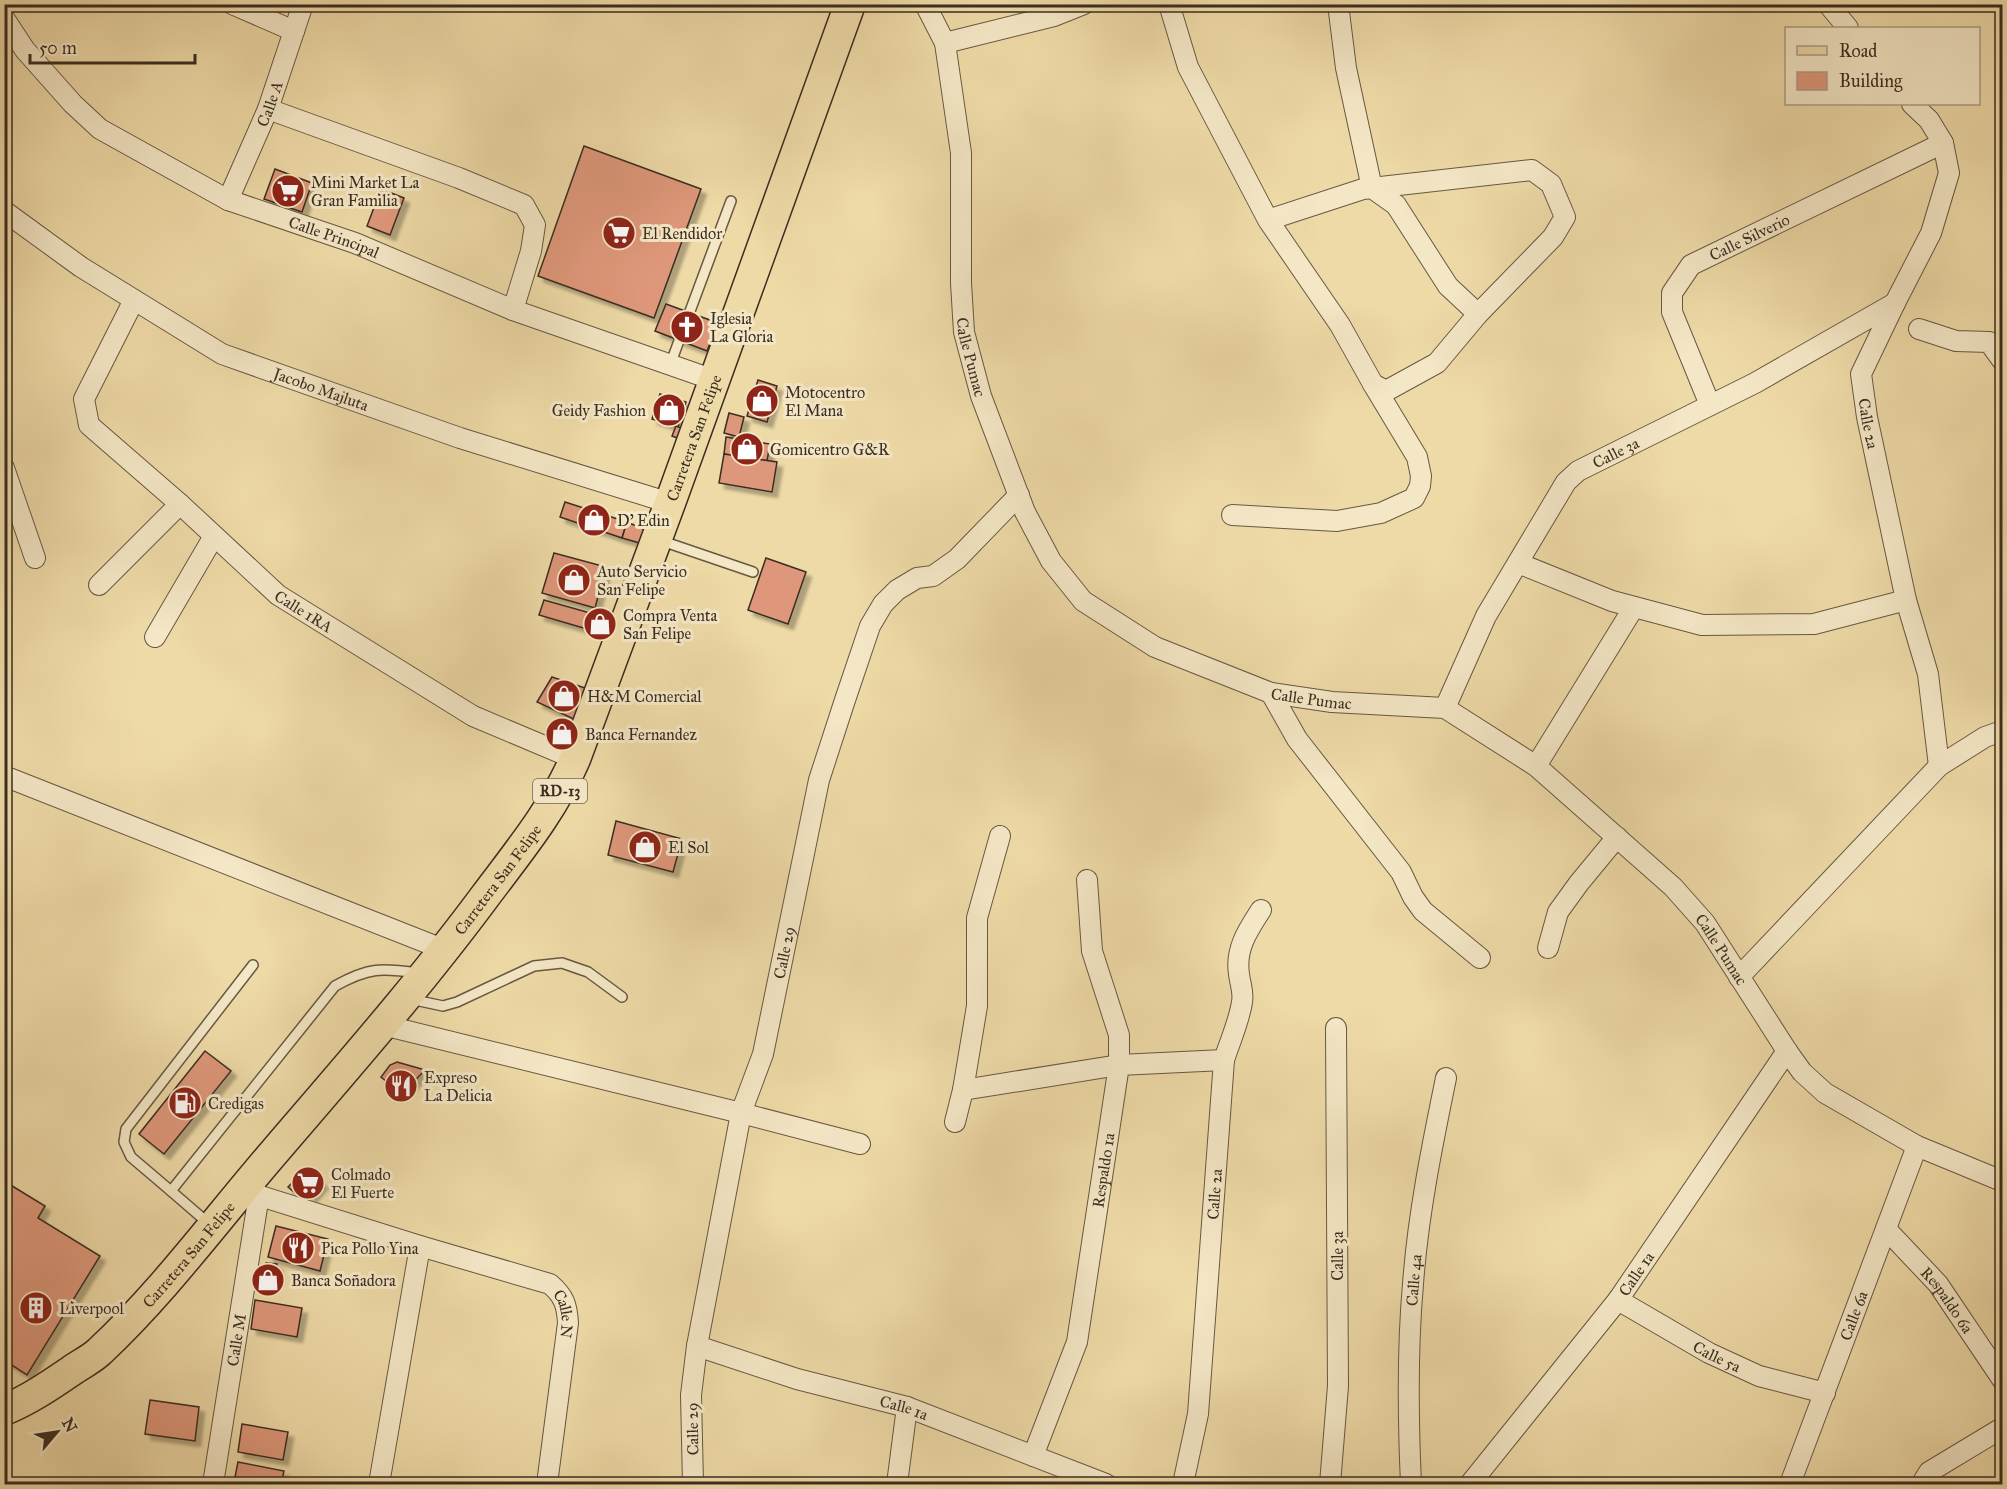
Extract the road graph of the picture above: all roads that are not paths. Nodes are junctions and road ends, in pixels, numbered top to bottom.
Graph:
1 (232, 4) edge
2 (303, 4) edge
3 (850, 4) edge
4 (925, 4) edge
5 (1084, 4) edge
6 (1168, 4) edge
7 (1338, 4) edge
8 (1828, 4) edge
9 (4, 18) edge
10 (1847, 27) edge
11 (294, 31) junction
12 (945, 43) junction
13 (1913, 105) edge
14 (268, 109) junction
15 (1943, 143) junction
16 (1372, 188) junction
17 (228, 200) junction
18 (731, 201) dead end
19 (4, 211) edge
20 (1268, 220) junction
21 (134, 300) junction
22 (1894, 303) junction
23 (513, 310) junction
24 (1479, 314) junction
25 (1919, 329) dead end
26 (2002, 360) edge
27 (670, 365) junction
28 (714, 380) junction
29 (1373, 384) junction
30 (1710, 405) junction
31 (4, 468) edge
32 (1018, 495) junction
33 (670, 503) junction
34 (180, 504) junction
35 (1232, 515) dead end
36 (214, 536) junction
37 (656, 539) junction
38 (35, 558) dead end
39 (1518, 563) junction
40 (753, 572) dead end
41 (99, 585) dead end
42 (1906, 600) junction
43 (1634, 607) junction
44 (155, 637) dead end
45 (1271, 693) junction
46 (1445, 708) junction
47 (2002, 731) edge
48 (575, 759) junction
49 (1536, 766) junction
50 (1939, 766) junction
51 (4, 776) edge
52 (1000, 836) dead end
53 (1617, 837) junction
54 (1086, 880) dead end
55 (1261, 910) dead end
56 (1548, 948) dead end
57 (445, 950) junction
58 (1480, 958) dead end
59 (253, 965) dead end
60 (426, 973) junction
61 (1739, 977) junction
62 (405, 998) junction
63 (622, 998) dead end
64 (384, 1025) junction
65 (1336, 1028) dead end
66 (1787, 1051) junction
67 (1224, 1060) junction
68 (1119, 1065) junction
69 (1446, 1078) dead end
70 (963, 1090) junction
71 (741, 1113) junction
72 (955, 1122) dead end
73 (860, 1143) dead end
74 (1917, 1146) junction
75 (2002, 1181) edge
76 (171, 1191) junction
77 (250, 1192) junction
78 (212, 1227) junction
79 (1886, 1229) junction
80 (420, 1246) junction
81 (1618, 1300) junction
82 (697, 1346) junction
83 (2002, 1378) edge
84 (1825, 1393) junction
85 (907, 1407) junction
86 (4, 1410) edge
87 (2002, 1428) edge
88 (1033, 1456) junction
89 (1923, 1483) edge
90 (213, 1485) edge
91 (379, 1485) edge
92 (547, 1485) edge
93 (693, 1485) edge
94 (897, 1485) edge
95 (1106, 1485) edge
96 (1183, 1485) edge
97 (1330, 1485) edge
98 (1411, 1485) edge
99 (1470, 1485) edge
100 (1790, 1485) edge

1 - 11 street
2 - 11 street, Calle A
3 - 28 main road, Carretera San Felipe / RD-13
4 - 12 street, Calle Pumac
5 - 12 street
6 - 20 street
7 - 16 street
8 - 10 street
9 - 17 street, Calle Principal
11 - 14 street, Calle A
12 - 32 street, Calle Pumac
13 - 15 street, Calle 2a
14 - 17 street, Calle A
14 - 23 street
15 - 22 street, Calle 2a
15 - 30 street, Calle Silverio
16 - 20 street
16 - 24 street
16 - 24 street
17 - 23 street, Calle Principal
18 - 27 lane
19 - 21 street, Jacobo Majluta
20 - 29 street
21 - 33 street, Jacobo Majluta
21 - 34 street, Calle 1RA
22 - 30 street, Calle 3a
22 - 42 street, Calle 2a
23 - 27 street, Calle Principal
24 - 29 street
25 - 26 street
27 - 28 street, Calle Principal
28 - 33 main road, Carretera San Felipe / RD-13
29 - 35 street
30 - 39 street, Calle 3a
31 - 38 street
32 - 45 street, Calle Pumac
32 - 71 street, Calle 29
33 - 37 main road, Carretera San Felipe / RD-13
34 - 36 street, Calle 1RA
34 - 41 street
36 - 44 street
36 - 48 street, Calle 1RA
37 - 40 lane
37 - 48 main road, Carretera San Felipe / RD-13
39 - 43 street
39 - 46 street, Calle 3a
42 - 43 street
42 - 50 street, Calle 2a
43 - 49 street
45 - 46 street, Calle Pumac
45 - 58 street
46 - 49 street, Calle Pumac
47 - 50 street
48 - 57 main road, Carretera San Felipe / RD-13
49 - 53 street, Calle Pumac
50 - 61 street
51 - 57 street
52 - 70 street
53 - 56 street
53 - 61 street, Calle Pumac
54 - 68 street, Respaldo 1a
55 - 67 street, Calle 2a
57 - 60 main road, Carretera San Felipe / RD-13
59 - 76 lane
60 - 62 main road, Carretera San Felipe / RD-13
60 - 76 lane
61 - 66 street, Calle Pumac
62 - 63 lane
62 - 64 main road, Carretera San Felipe / RD-13
64 - 71 street
64 - 77 main road, Carretera San Felipe / RD-13
65 - 97 street, Calle 3a
66 - 74 street, Calle Pumac
66 - 81 street, Calle 1a
67 - 68 street
67 - 96 street, Calle 2a
68 - 70 street
68 - 88 street, Respaldo 1a
69 - 98 street, Calle 4a
70 - 72 street
71 - 73 street
71 - 82 street, Calle 29
74 - 75 street, Calle Pumac
74 - 79 street, Calle 6a
76 - 78 lane
77 - 78 main road, Carretera San Felipe / RD-13
77 - 80 street, Calle N
77 - 90 street, Calle M
78 - 86 main road, Carretera San Felipe / RD-13
79 - 83 street, Respaldo 6a
79 - 84 street, Calle 6a
80 - 91 street
80 - 92 street, Calle N
81 - 84 street, Calle 5a
81 - 99 street, Calle 1a
82 - 85 street, Calle 1a
82 - 93 street, Calle 29
84 - 100 street, Calle 6a
85 - 88 street, Calle 1a
85 - 94 street
87 - 89 street
88 - 95 street, Calle 1a

